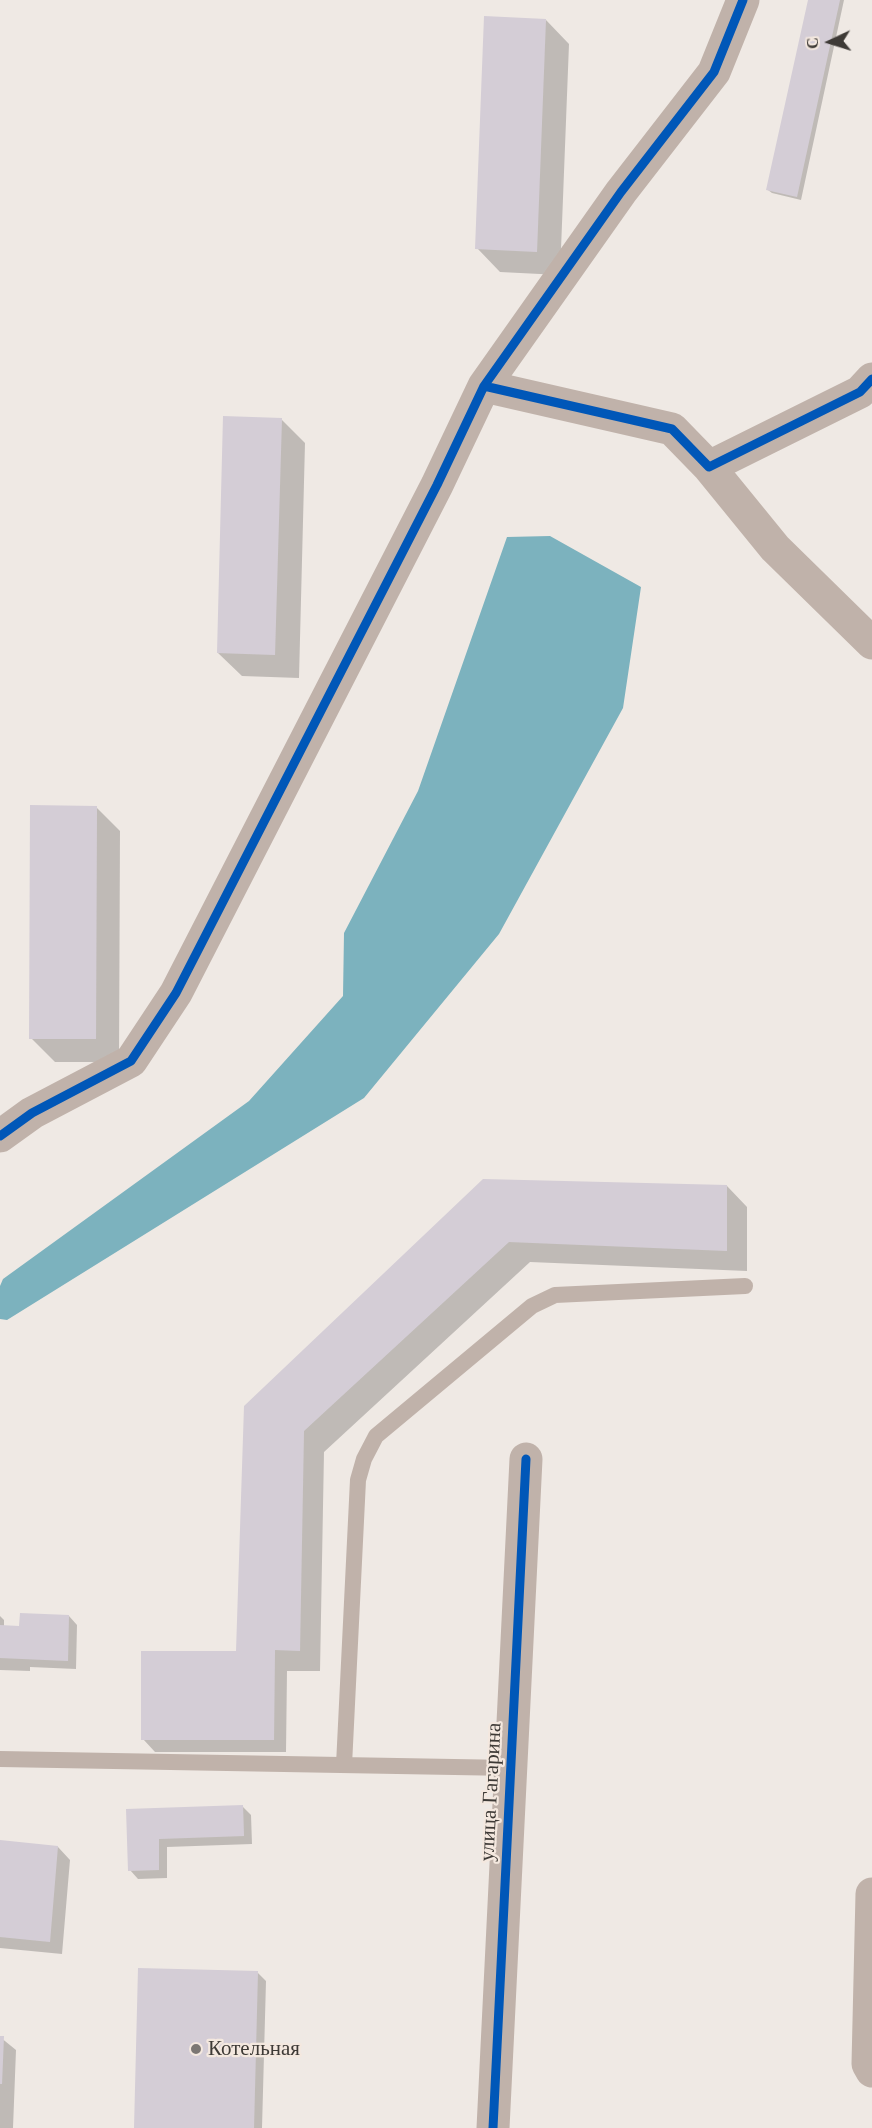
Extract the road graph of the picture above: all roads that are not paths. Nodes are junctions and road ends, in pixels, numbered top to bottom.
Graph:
1 (743, 0) edge
2 (872, 380) edge
3 (484, 386) junction
4 (710, 467) junction
5 (872, 643) edge
6 (0, 1136) edge
7 (745, 1286) dead end
8 (526, 1459) dead end
9 (0, 1759) edge
10 (344, 1765) junction
11 (511, 1768) junction
12 (872, 1894) edge
13 (872, 2071) edge
14 (493, 2128) edge

1 - 3 street
2 - 4 street
3 - 4 street
3 - 6 street
4 - 5 street
7 - 10 lane
8 - 11 street, улица Гагарина
9 - 10 lane
10 - 11 lane
11 - 14 street, улица Гагарина
12 - 13 street

